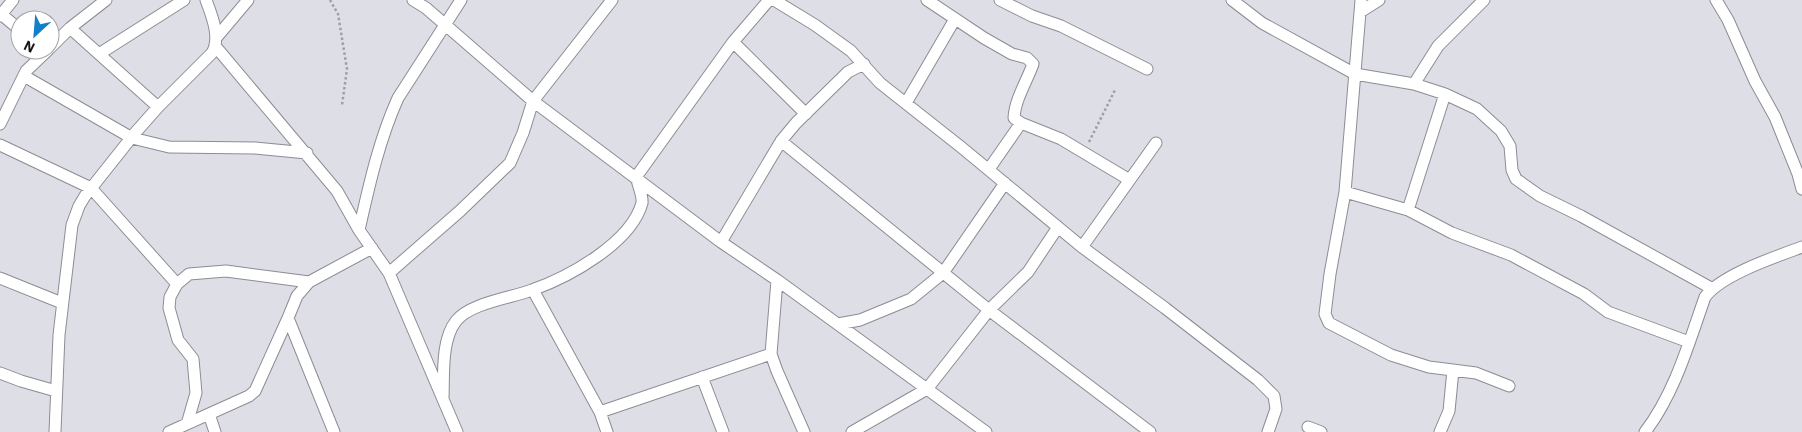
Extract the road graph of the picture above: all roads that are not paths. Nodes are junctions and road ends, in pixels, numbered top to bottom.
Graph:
1 (13, 0) edge
2 (106, 0) edge
3 (184, 0) edge
4 (206, 0) edge
5 (248, 0) edge
6 (413, 0) edge
7 (461, 0) edge
8 (612, 0) edge
9 (769, 0) edge
10 (774, 0) edge
11 (927, 0) edge
12 (1000, 0) edge
13 (1232, 0) edge
14 (1361, 0) edge
15 (1379, 0) edge
16 (1484, 0) edge
17 (1716, 0) edge
18 (1360, 12) junction
19 (1, 15) edge
20 (955, 19) junction
21 (445, 25) junction
22 (70, 28) junction
23 (60, 38) edge
24 (216, 42) junction
25 (733, 42) junction
26 (99, 54) junction
27 (37, 60) edge
28 (864, 64) junction
29 (1147, 69) dead end
30 (1355, 74) junction
31 (24, 76) junction
32 (1414, 84) junction
33 (1445, 94) junction
34 (533, 101) junction
35 (5, 103) edge
36 (906, 103) junction
37 (158, 107) junction
38 (806, 114) junction
39 (1021, 123) junction
40 (0, 124) edge
41 (132, 138) junction
42 (781, 142) junction
43 (1156, 142) dead end
44 (0, 145) edge
45 (307, 153) junction
46 (989, 169) junction
47 (636, 177) junction
48 (1128, 179) junction
49 (1005, 183) junction
50 (92, 188) junction
51 (1802, 189) edge
52 (1345, 192) junction
53 (1408, 210) junction
54 (1058, 227) junction
55 (359, 230) junction
56 (721, 242) junction
57 (1082, 247) junction
58 (1802, 247) edge
59 (372, 248) junction
60 (389, 273) junction
61 (943, 273) junction
62 (0, 278) edge
63 (777, 280) junction
64 (309, 282) junction
65 (177, 284) junction
66 (1711, 288) junction
67 (533, 290) junction
68 (62, 303) junction
69 (989, 310) junction
70 (288, 318) junction
71 (838, 324) junction
72 (1689, 342) junction
73 (771, 354) junction
74 (1453, 370) junction
75 (0, 372) edge
76 (702, 377) junction
77 (1508, 386) dead end
78 (928, 389) junction
79 (56, 391) junction
80 (443, 398) junction
81 (600, 412) junction
82 (208, 414) junction
83 (186, 424) junction
84 (1308, 426) dead end
85 (55, 432) edge
86 (168, 432) edge
87 (215, 432) edge
88 (334, 432) edge
89 (457, 432) edge
90 (607, 432) edge
91 (723, 432) edge
92 (804, 432) edge
93 (852, 432) edge
94 (986, 432) edge
95 (1150, 432) edge
96 (1268, 432) edge
97 (1321, 432) edge
98 (1440, 432) edge
99 (1645, 432) edge

1 - 19 street
2 - 22 street
3 - 26 street
4 - 24 street
5 - 24 street
6 - 21 street
7 - 21 street
8 - 34 street
9 - 25 street
10 - 28 street
11 - 20 street
12 - 29 street
13 - 30 street
14 - 18 street
15 - 18 street
16 - 32 street
17 - 51 street
18 - 30 street
20 - 36 street
20 - 39 street
21 - 34 street
21 - 55 street
22 - 23 street
22 - 26 street
24 - 37 street
24 - 45 street
25 - 38 street
25 - 47 street
26 - 37 street
27 - 31 street
28 - 36 street
28 - 38 street
30 - 32 street
30 - 52 street
31 - 35 street
31 - 41 street
32 - 33 street
33 - 53 street
33 - 66 street
34 - 47 street
34 - 60 street
35 - 40 street
36 - 46 street
37 - 41 street
38 - 42 street
39 - 46 street
39 - 48 street
41 - 45 street
41 - 50 street
42 - 56 street
42 - 61 street
43 - 48 street
44 - 50 street
45 - 55 street
46 - 49 street
47 - 56 street
47 - 67 street
48 - 57 street
49 - 54 street
49 - 61 street
50 - 65 street
50 - 68 street
52 - 53 street
52 - 74 street
53 - 72 street
54 - 57 street
54 - 69 street
55 - 59 street
56 - 63 street
57 - 96 street
58 - 66 street
59 - 60 street
59 - 64 street
60 - 80 street
61 - 69 street
61 - 71 street
62 - 68 street
63 - 71 street
63 - 73 street
64 - 65 street
64 - 70 street
65 - 83 street
66 - 72 street
67 - 80 street
67 - 81 street
68 - 79 street
69 - 78 street
69 - 95 street
70 - 82 street
70 - 88 street
71 - 78 street
72 - 99 street
73 - 76 street
73 - 92 street
74 - 77 street
74 - 98 street
75 - 79 street
76 - 81 street
76 - 91 street
78 - 93 street
78 - 94 street
79 - 85 street
80 - 89 street
81 - 90 street
82 - 83 street
82 - 87 street
83 - 86 street
84 - 97 street

